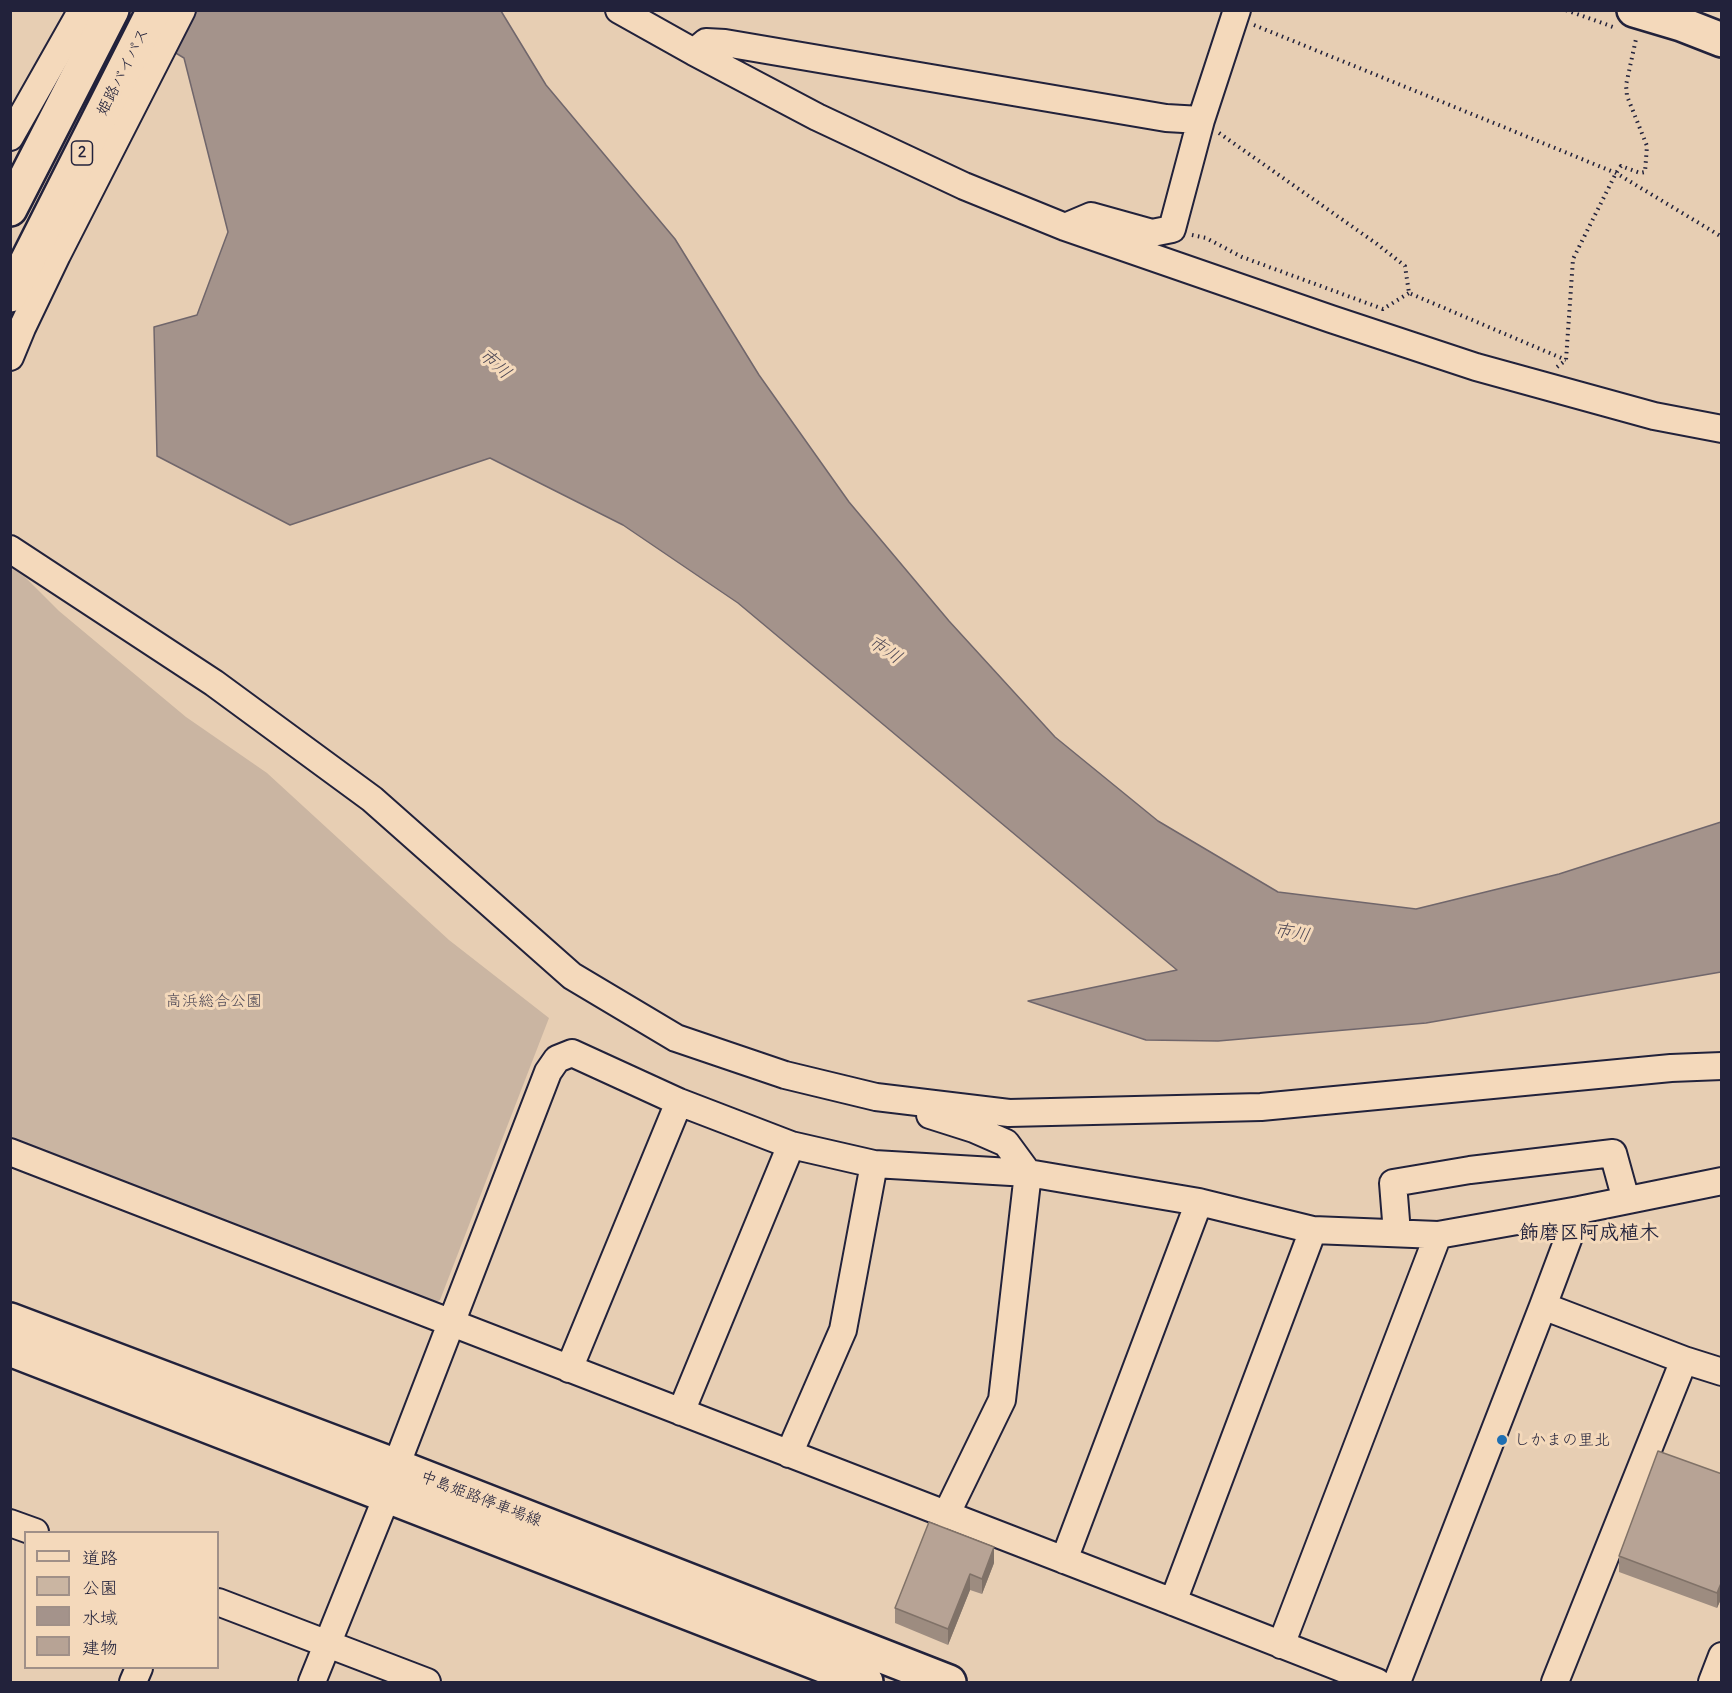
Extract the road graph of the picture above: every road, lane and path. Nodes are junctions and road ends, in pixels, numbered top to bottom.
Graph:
1 (82, 10) edge
2 (112, 10) edge
3 (154, 10) edge
4 (182, 10) edge
5 (619, 10) edge
6 (1566, 10) edge
7 (1235, 13) edge
8 (1630, 25) edge
9 (1722, 40) edge
10 (694, 52) junction
11 (58, 115) junction
12 (1201, 120) junction
13 (10, 137) edge
14 (1616, 173) junction
15 (10, 195) edge
16 (10, 209) edge
17 (1065, 227) junction
18 (1172, 229) junction
19 (1722, 237) edge
20 (1409, 293) junction
21 (11, 294) edge
22 (10, 357) edge
23 (1566, 360) junction
24 (1547, 366) dead end
25 (1722, 429) edge
26 (10, 549) edge
27 (1722, 1066) edge
28 (876, 1097) junction
29 (679, 1102) junction
30 (791, 1145) junction
31 (10, 1152) edge
32 (874, 1164) junction
33 (1028, 1173) junction
34 (1722, 1180) edge
35 (1626, 1200) junction
36 (1199, 1202) junction
37 (1579, 1210) junction
38 (1313, 1230) junction
39 (1397, 1233) junction
40 (1438, 1235) junction
41 (1543, 1306) junction
42 (10, 1320) edge
43 (452, 1323) junction
44 (10, 1349) edge
45 (1684, 1360) junction
46 (569, 1369) junction
47 (1722, 1372) edge
48 (681, 1412) junction
49 (789, 1454) junction
50 (391, 1481) junction
51 (946, 1515) junction
52 (10, 1523) edge
53 (30, 1531) edge
54 (1064, 1560) junction
55 (219, 1602) edge
56 (1173, 1602) junction
57 (327, 1644) junction
58 (1281, 1645) junction
59 (1722, 1656) edge
60 (139, 1669) edge
61 (133, 1683) edge
62 (312, 1683) edge
63 (428, 1683) edge
64 (866, 1683) edge
65 (949, 1683) edge
66 (1377, 1683) edge
67 (1397, 1683) edge
68 (1555, 1683) edge
69 (1712, 1683) edge

1 - 13 street
2 - 11 main road, 2
3 - 21 main road, 姫路バイパス / 2
4 - 22 street
5 - 10 street
6 - 8 path
7 - 12 street
7 - 14 path
8 - 9 main road
8 - 14 path
10 - 12 street
10 - 17 street
11 - 15 main road
11 - 16 main road, 2
12 - 18 street
12 - 20 path
14 - 19 path
14 - 23 path
17 - 18 street
17 - 25 street
18 - 20 path
20 - 23 path
23 - 24 path
26 - 28 street
27 - 28 street
28 - 33 street
29 - 30 street
29 - 43 street
29 - 46 street
30 - 32 street
30 - 48 street
31 - 43 street
32 - 33 street
32 - 49 street
33 - 36 street
33 - 51 street
34 - 35 street
35 - 37 street
35 - 39 street
36 - 38 street
36 - 54 street
37 - 40 street
37 - 41 street
38 - 39 street
38 - 56 street
39 - 40 street
40 - 58 street
41 - 45 street
41 - 67 street
42 - 50 main road, 中島姫路停車場線
43 - 46 street
43 - 50 street
44 - 50 main road, 中島姫路停車場線
45 - 47 street
45 - 68 street
46 - 48 street
48 - 49 street
49 - 51 street
50 - 57 street
50 - 64 main road, 中島姫路停車場線
50 - 65 main road, 中島姫路停車場線
51 - 54 street
52 - 53 street
54 - 56 street
55 - 57 street
56 - 58 street
57 - 62 street
57 - 63 street
58 - 66 street
59 - 69 street
60 - 61 street

